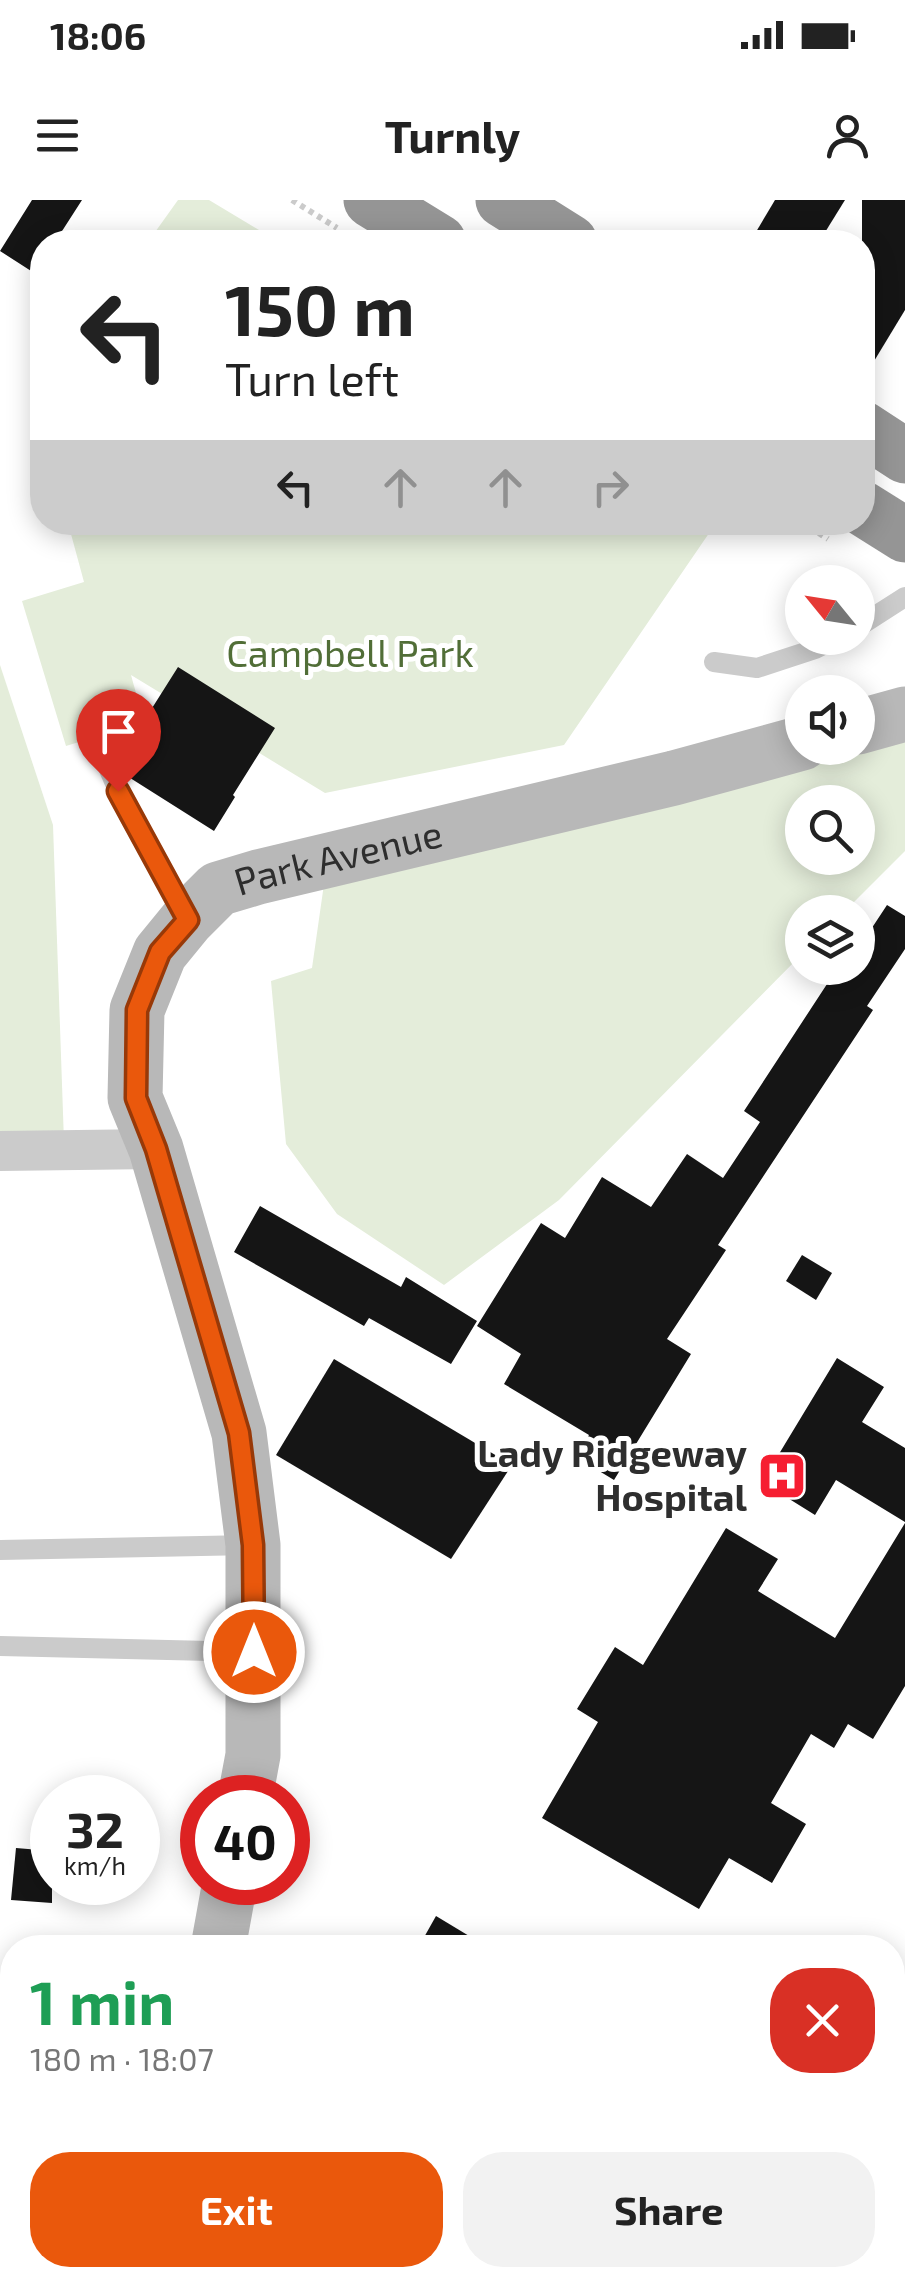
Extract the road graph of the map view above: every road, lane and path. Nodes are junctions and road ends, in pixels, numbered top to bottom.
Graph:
1 (292, 200) edge
2 (503, 200) edge
3 (357, 216) edge
4 (401, 230) edge
5 (551, 230) edge
6 (875, 436) edge
7 (905, 456) edge
8 (875, 516) edge
9 (905, 535) edge
10 (905, 597) edge
11 (875, 616) edge
12 (797, 655) edge
13 (714, 662) dead end
14 (905, 714) edge
15 (875, 722) edge
16 (98, 744) dead end
17 (785, 747) edge
18 (188, 920) junction
19 (156, 1149) junction
20 (0, 1151) edge
21 (253, 1545) junction
22 (0, 1550) edge
23 (0, 1646) edge
24 (254, 1652) junction
25 (249, 1775) edge
26 (226, 1905) edge
27 (220, 1935) edge

1 - 3 path
2 - 5 highway
3 - 4 highway
6 - 7 highway
8 - 9 highway
10 - 11 lane
12 - 13 lane
14 - 15 street
16 - 18 lane
17 - 18 street, Park Avenue
18 - 19 street, Park Avenue
19 - 20 street
19 - 21 street, Park Avenue
21 - 22 lane
21 - 24 street, Park Avenue
23 - 24 lane
24 - 25 street, Park Avenue
26 - 27 street

